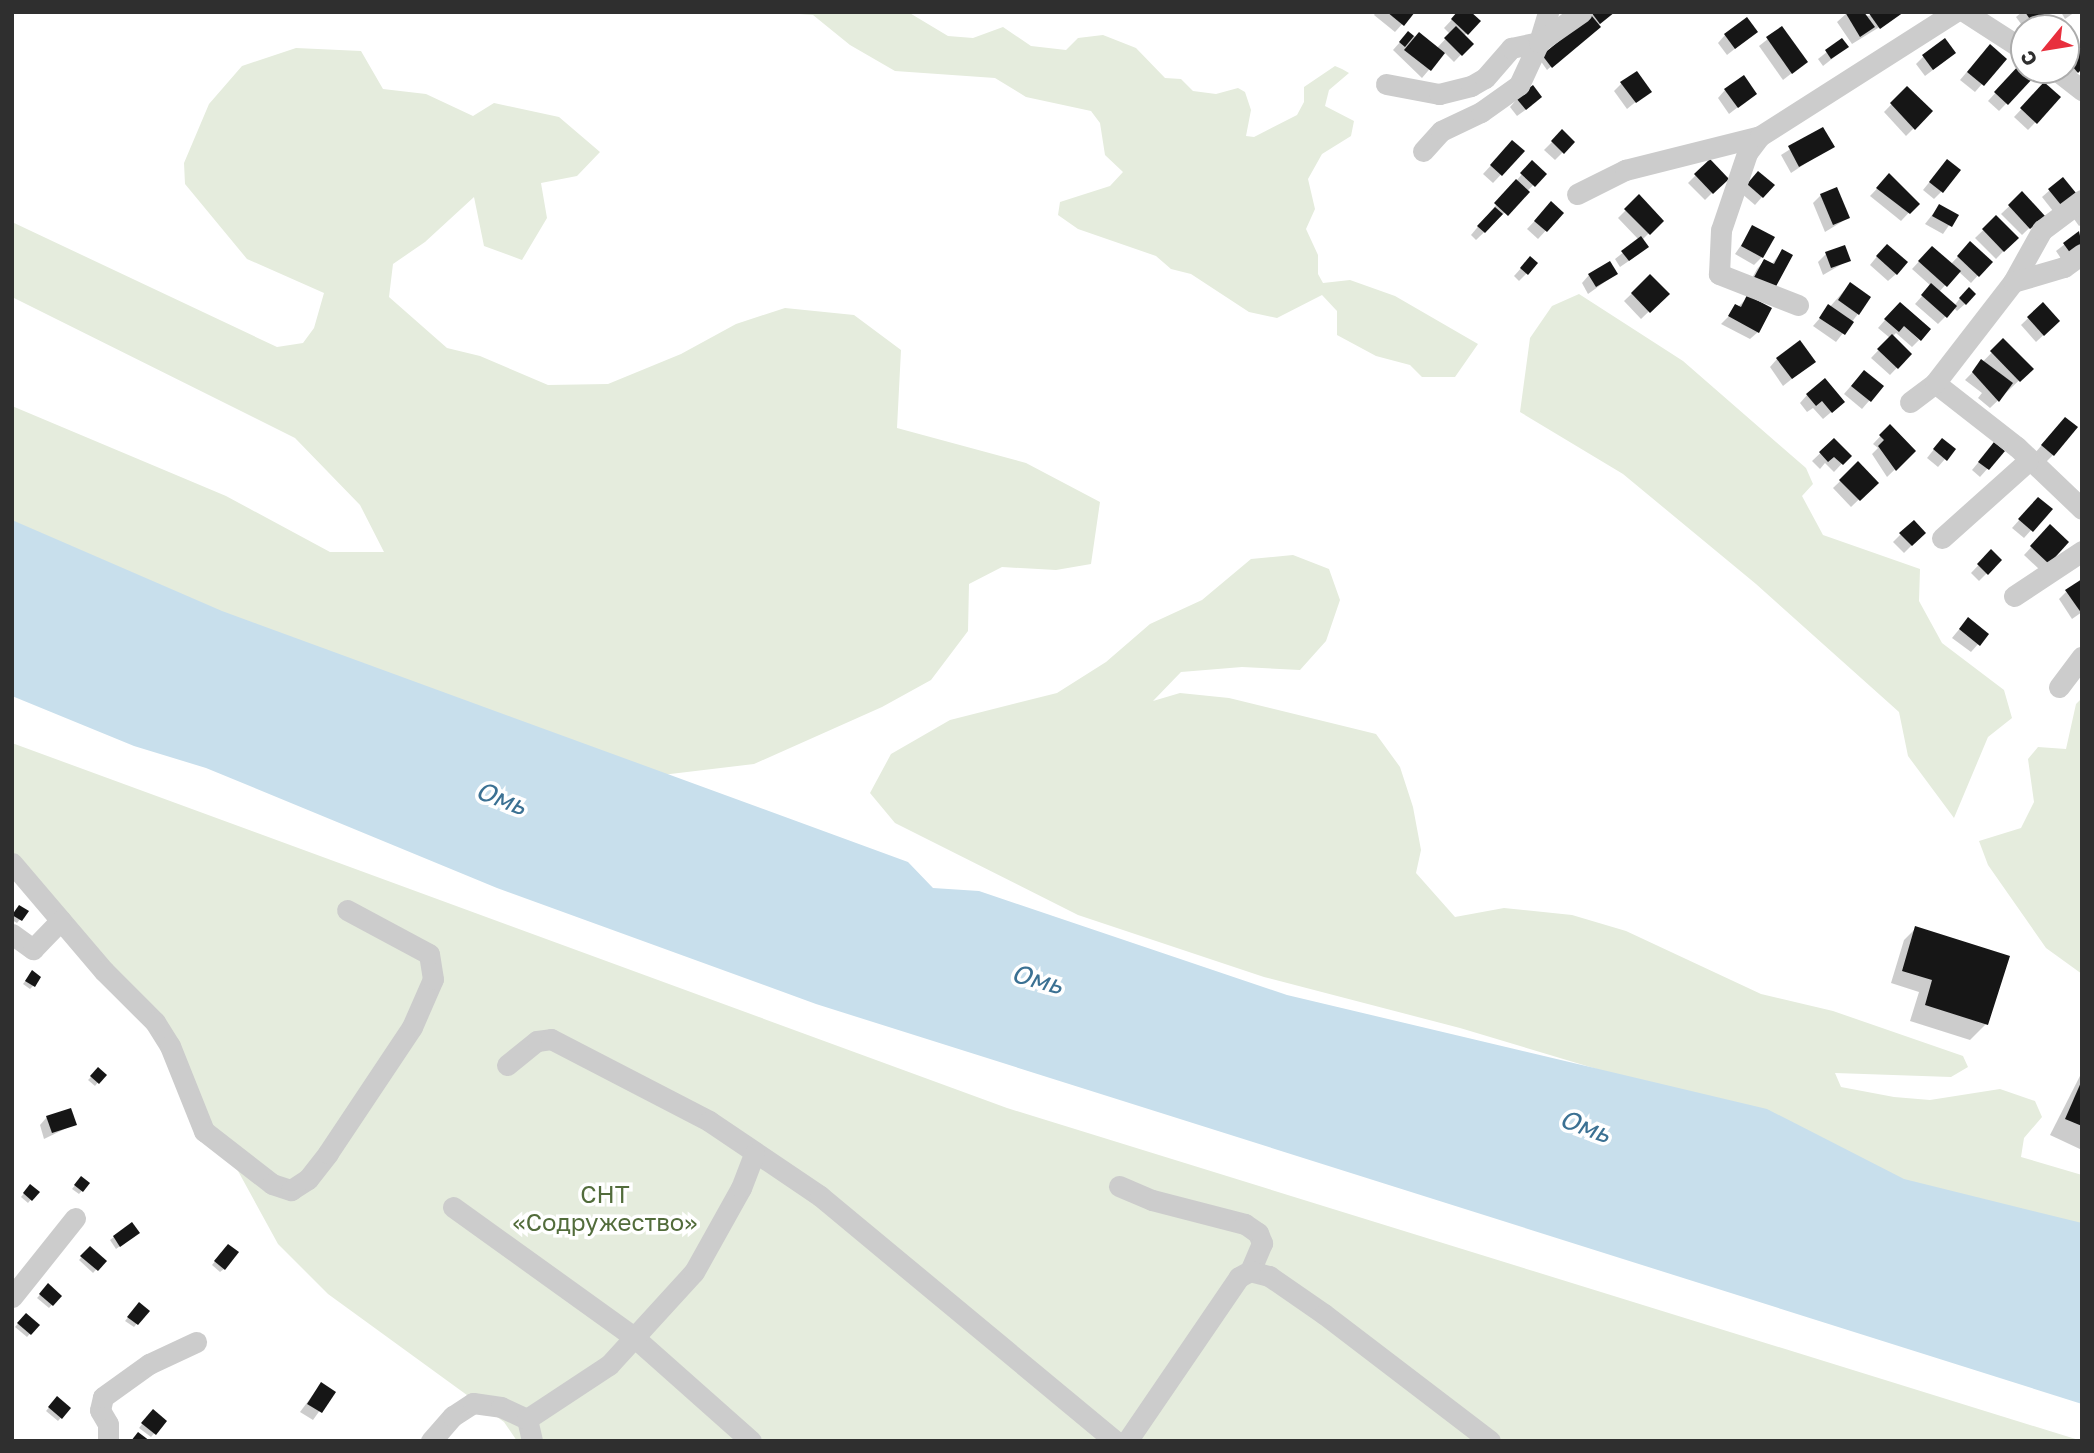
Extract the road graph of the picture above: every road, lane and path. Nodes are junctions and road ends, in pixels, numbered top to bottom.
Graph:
1 (1548, 12) edge
2 (1582, 12) edge
3 (1955, 12) edge
4 (1965, 12) edge
5 (2010, 41) edge
6 (1539, 42) junction
7 (1386, 84) dead end
8 (1760, 136) junction
9 (1423, 151) dead end
10 (1577, 194) dead end
11 (2082, 201) edge
12 (2082, 254) edge
13 (2013, 282) junction
14 (1798, 305) dead end
15 (1935, 383) junction
16 (1910, 402) dead end
17 (2028, 461) junction
18 (2082, 509) edge
19 (1942, 538) dead end
20 (2082, 551) edge
21 (2014, 596) dead end
22 (2082, 657) edge
23 (2059, 687) dead end
24 (12, 863) edge
25 (347, 910) dead end
26 (61, 920) junction
27 (12, 934) edge
28 (507, 1065) dead end
29 (754, 1154) junction
30 (1119, 1185) dead end
31 (453, 1207) dead end
32 (75, 1218) dead end
33 (1250, 1271) junction
34 (12, 1297) edge
35 (635, 1338) junction
36 (196, 1342) dead end
37 (527, 1419) junction
38 (108, 1441) edge
39 (431, 1441) edge
40 (532, 1441) edge
41 (751, 1441) edge
42 (1115, 1441) edge
43 (1127, 1441) edge
44 (1490, 1441) edge

1 - 6 street
2 - 6 street
3 - 8 street
4 - 5 street
6 - 7 street
6 - 9 street
8 - 10 street
8 - 14 street
11 - 13 street
12 - 13 street
13 - 15 street
15 - 16 street
15 - 17 street
17 - 18 street
17 - 19 street
20 - 21 street
22 - 23 street
24 - 26 street
25 - 26 street
26 - 27 street
28 - 29 street
29 - 35 street
29 - 42 street
30 - 33 street
31 - 35 street
32 - 34 street
33 - 43 street
33 - 44 street
35 - 37 street
35 - 41 street
36 - 38 street
37 - 39 street
37 - 40 street

